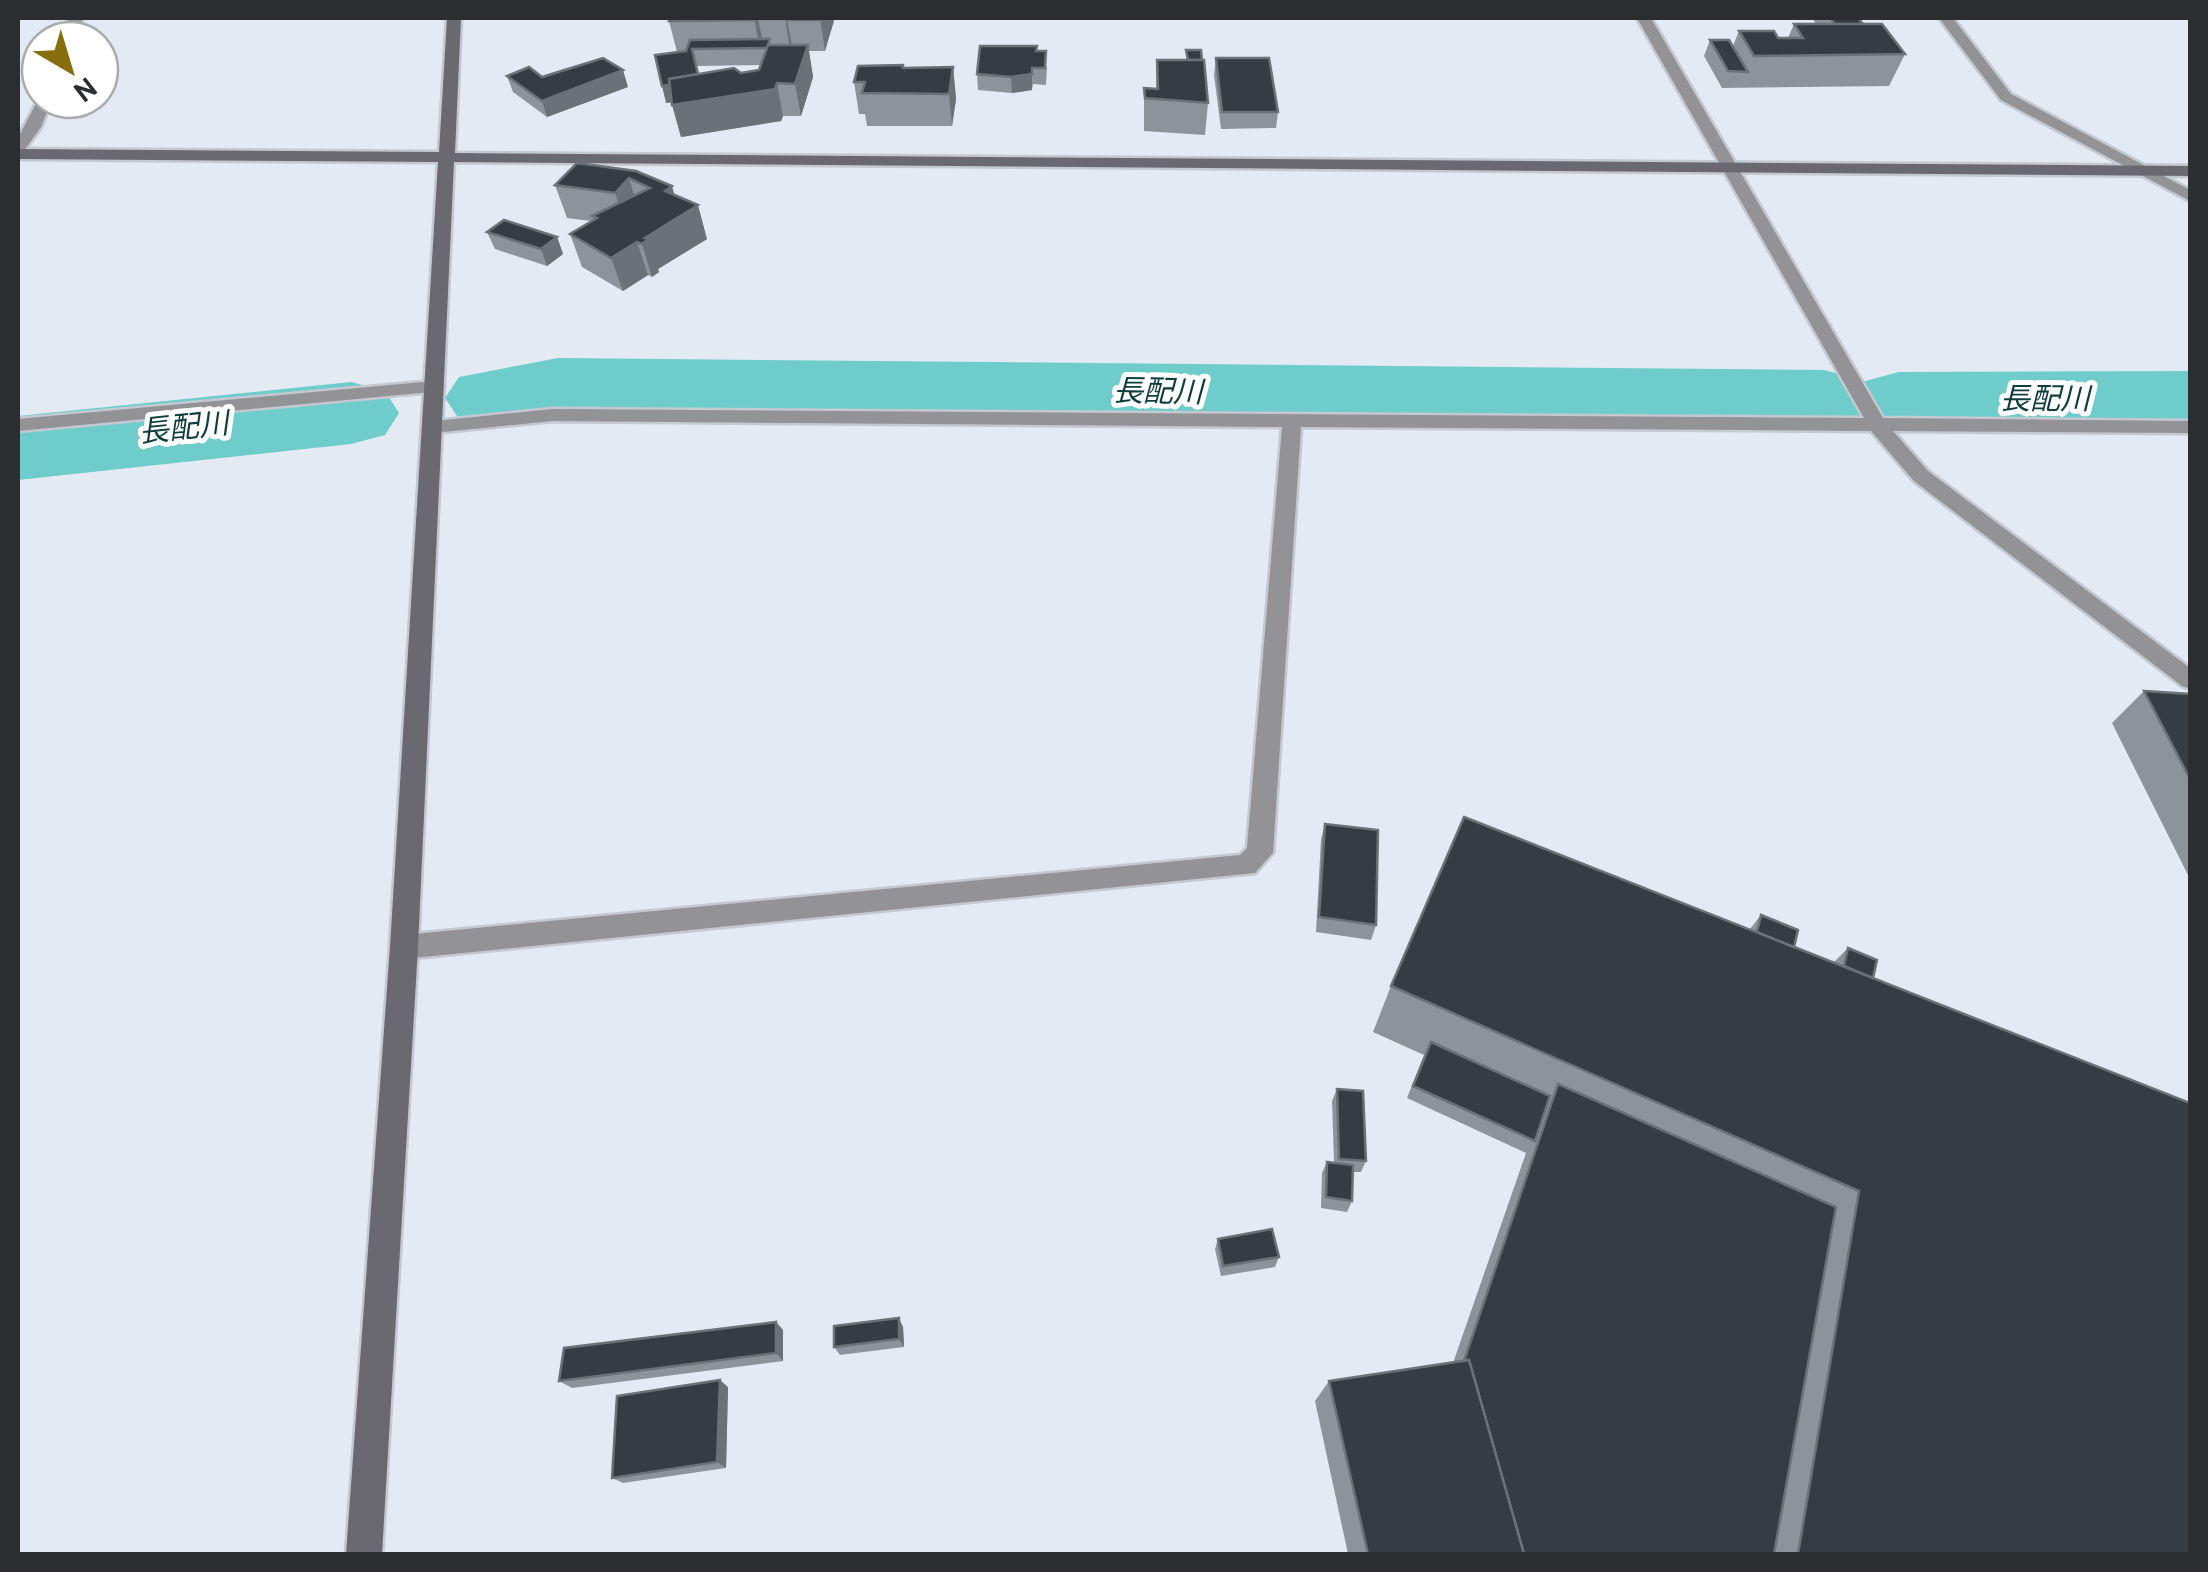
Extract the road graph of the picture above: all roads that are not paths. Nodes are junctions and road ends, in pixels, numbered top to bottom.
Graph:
1 (454, 18) edge
2 (1644, 18) edge
3 (1946, 18) edge
4 (36, 120) edge
5 (18, 151) edge
6 (444, 157) junction
7 (1730, 165) junction
8 (2134, 169) junction
9 (2190, 171) edge
10 (2190, 196) edge
11 (434, 386) junction
12 (1292, 420) junction
13 (18, 425) edge
14 (433, 427) junction
15 (2190, 427) edge
16 (1879, 428) junction
17 (2190, 680) edge
18 (404, 947) junction
19 (364, 1554) edge

1 - 6 street
2 - 7 street
3 - 8 street
4 - 5 street
5 - 6 street
6 - 7 street
6 - 11 street
7 - 8 street
7 - 16 street
8 - 9 street
8 - 10 street
11 - 13 street
11 - 14 street
12 - 14 street
12 - 16 street
12 - 18 street
14 - 18 street
15 - 16 street
16 - 17 street
18 - 19 street

